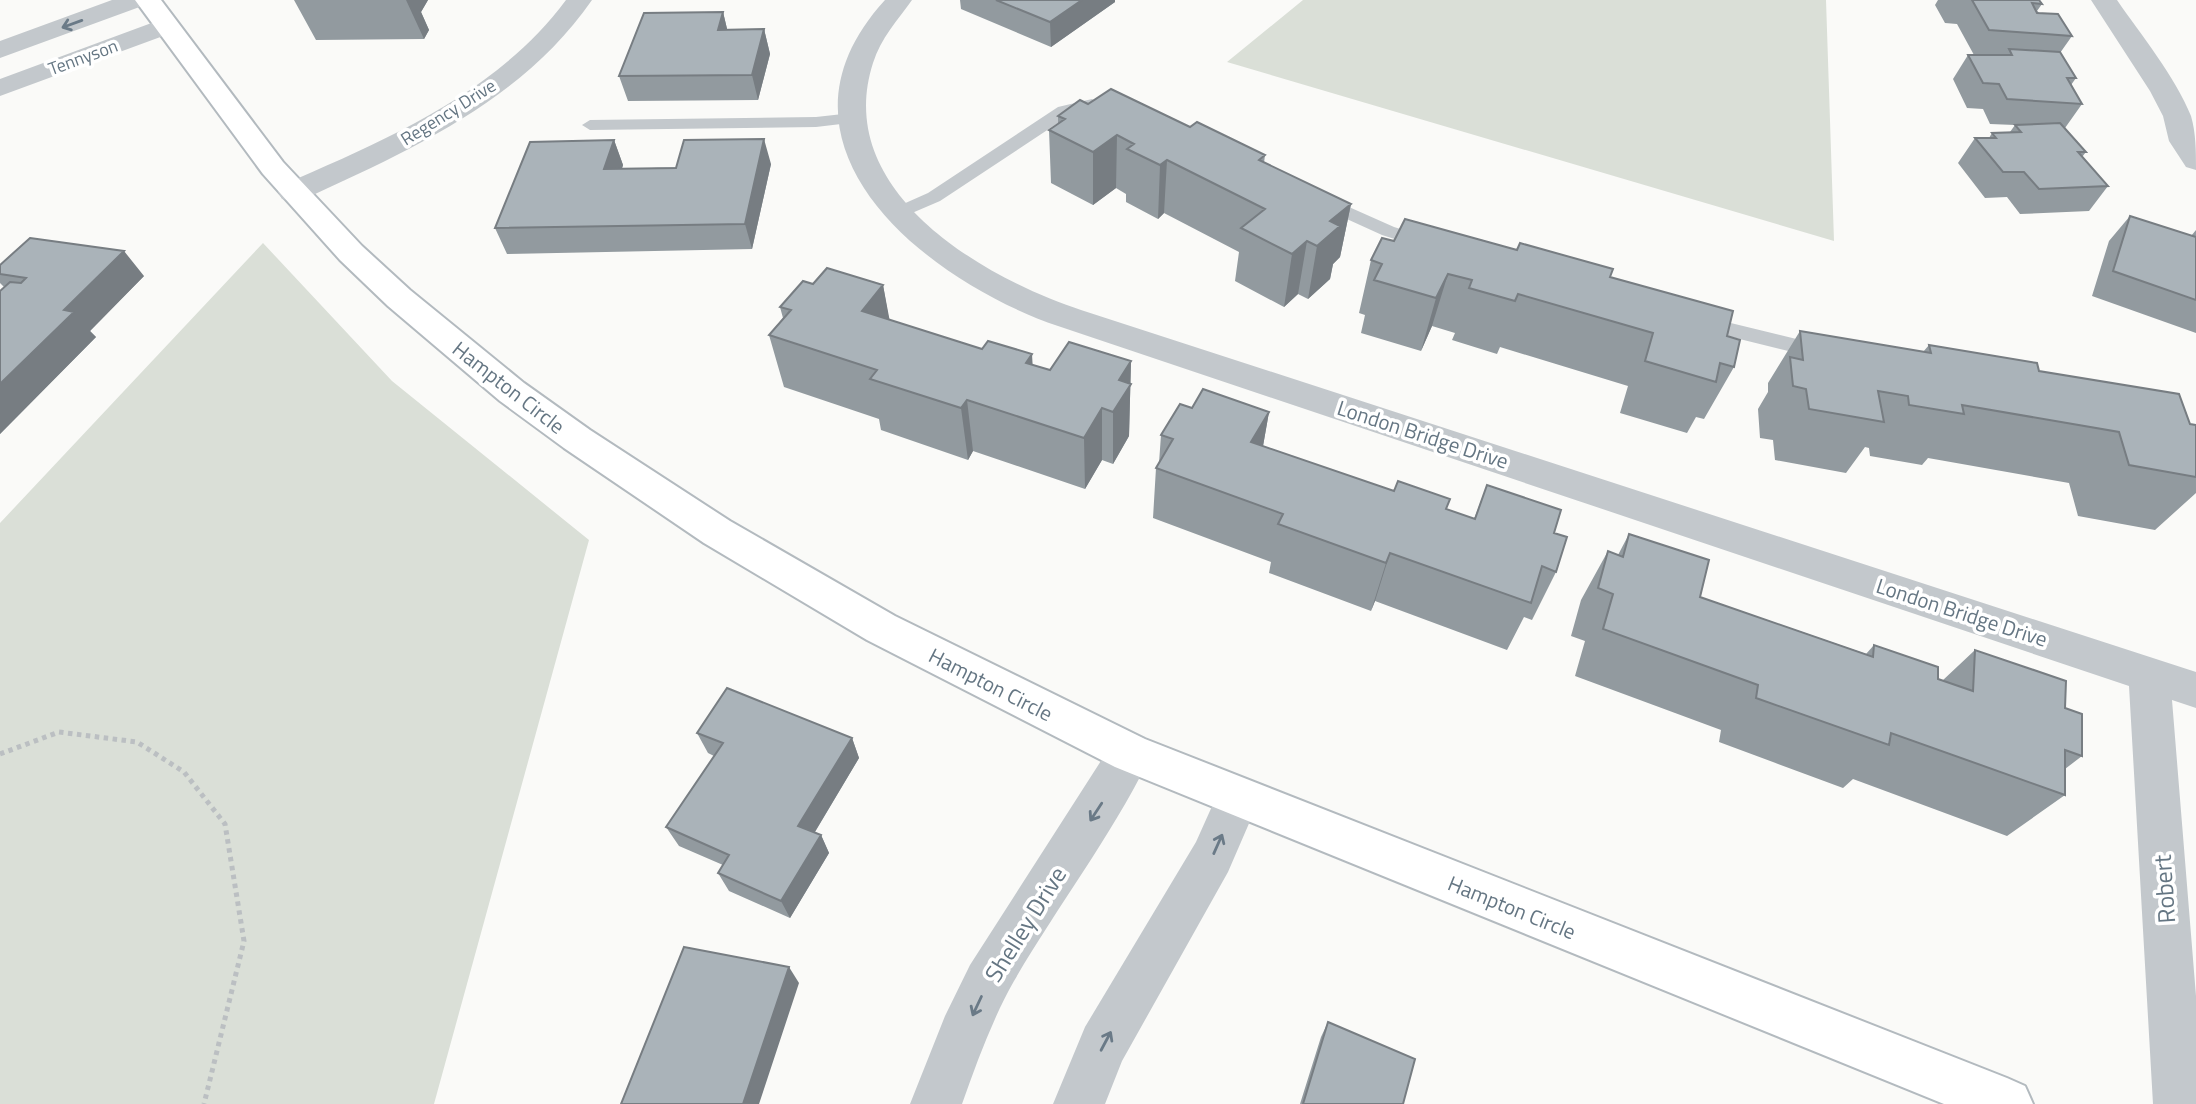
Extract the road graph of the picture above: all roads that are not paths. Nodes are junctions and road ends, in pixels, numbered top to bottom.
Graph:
1 (136, 0) edge
2 (148, 0) edge
3 (579, 0) edge
4 (899, 0) edge
5 (2104, 0) edge
6 (165, 26) junction
7 (0, 50) edge
8 (0, 88) edge
9 (1111, 106) edge
10 (852, 118) junction
11 (590, 125) dead end
12 (2196, 161) edge
13 (293, 192) junction
14 (1304, 192) edge
15 (898, 213) junction
16 (1440, 247) edge
17 (1686, 319) edge
18 (1832, 355) edge
19 (2149, 674) junction
20 (2196, 690) edge
21 (1130, 753) junction
22 (1238, 798) junction
23 (936, 1104) edge
24 (1079, 1104) edge
25 (2007, 1104) edge
26 (2179, 1104) edge

1 -> 7 street, Tennyson
2 - 6 street, Hampton Circle
3 - 13 street, Regency Drive
4 - 10 street, London Bridge Drive
5 - 12 street
6 - 8 street, Tennyson
6 - 13 street, Hampton Circle
9 - 15 lane
10 - 11 lane
10 - 15 street, London Bridge Drive
13 - 21 street, Hampton Circle
14 - 16 lane
15 - 19 street, London Bridge Drive
17 - 18 lane
19 - 20 street, London Bridge Drive
19 - 26 street, Robert
21 - 22 street, Hampton Circle
21 -> 23 street, Shelley Drive
24 -> 22 street
22 - 25 street, Hampton Circle

